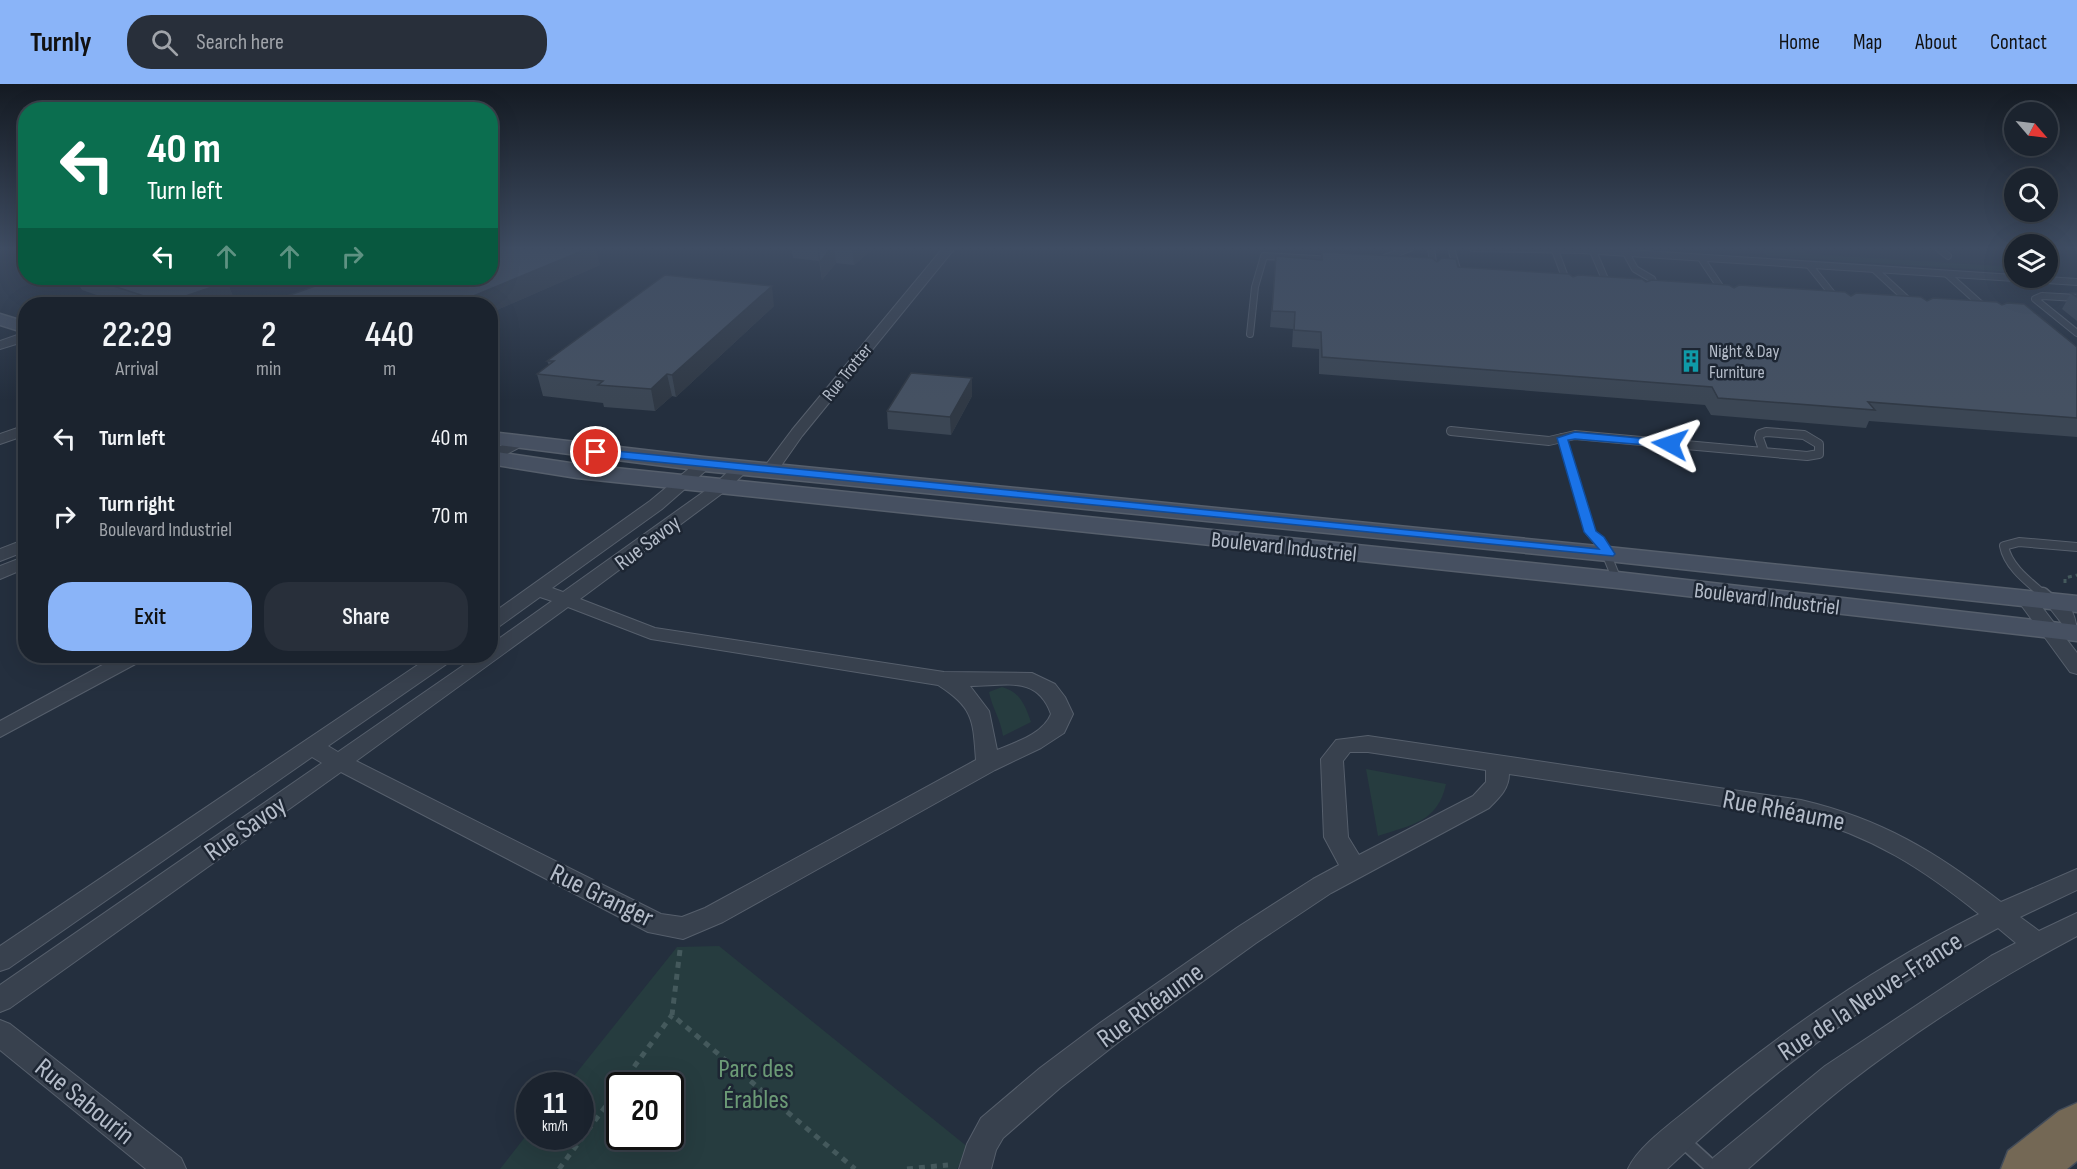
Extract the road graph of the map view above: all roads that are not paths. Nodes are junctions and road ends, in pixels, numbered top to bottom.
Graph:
1 (908, 299) edge
2 (1254, 299) edge
3 (1837, 299) edge
4 (1906, 299) edge
5 (1975, 299) edge
6 (2036, 299) edge
7 (0, 301) edge
8 (1844, 307) edge
9 (1920, 312) edge
10 (1994, 316) edge
11 (0, 319) edge
12 (18, 319) edge
13 (18, 324) edge
14 (18, 328) edge
15 (18, 331) edge
16 (2077, 333) edge
17 (0, 334) edge
18 (1250, 334) dead end
19 (0, 345) edge
20 (18, 423) edge
21 (0, 430) edge
22 (1451, 431) dead end
23 (18, 432) edge
24 (1562, 438) junction
25 (0, 439) edge
26 (498, 439) edge
27 (518, 442) junction
28 (1764, 452) junction
29 (498, 454) edge
30 (498, 459) edge
31 (704, 464) junction
32 (742, 467) junction
33 (770, 470) junction
34 (685, 481) junction
35 (722, 486) junction
36 (2077, 547) edge
37 (1608, 554) junction
38 (1617, 580) junction
39 (540, 590) junction
40 (2028, 592) junction
41 (2067, 599) edge
42 (568, 601) junction
43 (498, 619) edge
44 (2049, 630) junction
45 (2077, 631) edge
46 (498, 649) edge
47 (121, 663) edge
48 (434, 663) edge
49 (479, 663) edge
50 (2077, 667) edge
51 (944, 680) junction
52 (0, 730) edge
53 (310, 747) junction
54 (338, 762) junction
55 (987, 764) junction
56 (1496, 764) junction
57 (1354, 869) junction
58 (2077, 879) edge
59 (1999, 915) junction
60 (2077, 924) edge
61 (2036, 944) junction
62 (0, 960) edge
63 (0, 1000) edge
64 (0, 1033) edge
65 (2077, 1128) edge
66 (1678, 1136) junction
67 (975, 1165) edge
68 (170, 1169) edge
69 (1644, 1169) edge
70 (1714, 1169) edge
71 (1724, 1169) edge
72 (2027, 1169) edge

1 - 33 street, Rue Trotter
2 - 18 lane
3 - 8 lane
4 - 9 lane
5 - 10 lane
6 - 16 lane
7 - 12 street
11 - 13 street
14 - 17 street
15 - 19 street
20 - 21 street
22 - 24 lane
23 - 25 street
24 - 28 lane
24 - 37 lane
26 - 27 street, Boulevard Industriel
27 - 29 street
27 - 31 street, Boulevard Industriel
28 - 28 lane
30 - 34 street, Boulevard Industriel
31 - 32 street, Boulevard Industriel
31 - 34 street, Rue Savoy
32 - 33 street, Boulevard Industriel
32 - 35 street, Rue Savoy
33 - 37 street, Boulevard Industriel
34 - 35 street, Boulevard Industriel
34 - 39 street, Rue Savoy
35 - 38 street, Boulevard Industriel
35 - 42 street, Rue Savoy
36 - 40 lane
37 - 38 lane
37 - 40 street, Boulevard Industriel
38 - 44 street, Boulevard Industriel
39 - 42 street, Rue Granger
39 - 43 street, Rue Savoy
40 - 41 street, Boulevard Industriel
40 - 44 street
41 - 45 street
42 - 46 street, Rue Savoy
42 - 51 street, Rue Granger
44 - 45 street, Boulevard Industriel
44 - 50 street
47 - 52 street
48 - 53 street, Rue Savoy
49 - 54 street, Rue Savoy
51 - 55 street, Rue Granger
51 - 55 street, Rue Granger
53 - 54 street, Rue Granger
53 - 62 street, Rue Savoy
54 - 55 street, Rue Granger
54 - 63 street, Rue Savoy
56 - 57 street, Rue Rhéaume
56 - 57 street, Rue Rhéaume
56 - 59 street, Rue Rhéaume
57 - 67 street, Rue Rhéaume
58 - 59 street, Rue de la Neuve-France
59 - 61 street, Rue Rhéaume
59 - 66 street, Rue de la Neuve-France
60 - 61 street, Rue de la Neuve-France
61 - 71 street, Rue de la Neuve-France
64 - 68 street, Rue Sabourin
65 - 72 highway
66 - 69 street, Rue de la Neuve-France
66 - 70 lane

